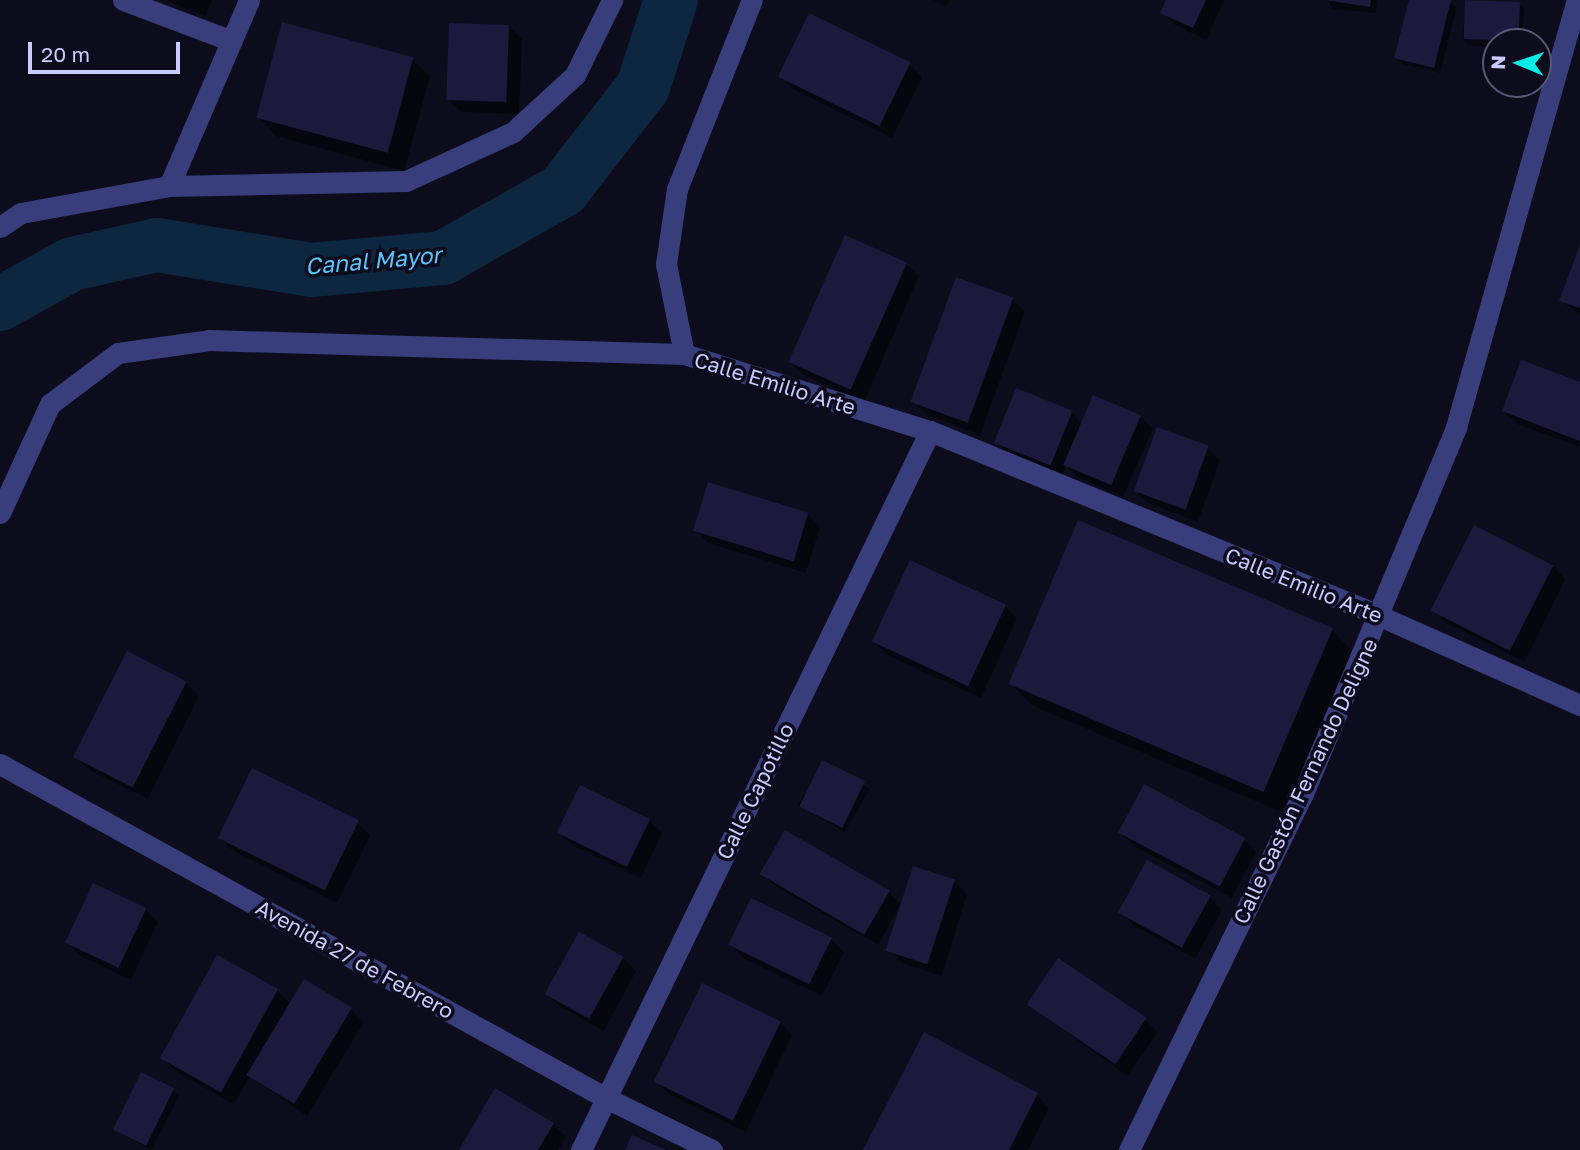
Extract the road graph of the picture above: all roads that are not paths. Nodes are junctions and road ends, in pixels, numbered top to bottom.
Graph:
1 (123, 0) edge
2 (249, 0) edge
3 (612, 0) edge
4 (752, 0) edge
5 (1577, 0) edge
6 (232, 41) junction
7 (169, 186) junction
8 (0, 227) edge
9 (684, 354) junction
10 (930, 432) junction
11 (0, 513) edge
12 (1380, 616) junction
13 (1580, 705) edge
14 (0, 764) edge
15 (606, 1098) junction
16 (580, 1150) edge
17 (712, 1150) edge
18 (1129, 1150) edge

1 - 6 street
2 - 6 street
3 - 7 street
4 - 9 street
5 - 12 street, Calle Gastón Fernando Deligne
6 - 7 street
7 - 8 street
9 - 10 street, Calle Emilio Arte
9 - 11 street, Calle Emilio Arte
10 - 12 street, Calle Emilio Arte
10 - 15 street, Calle Capotillo
12 - 13 street, Calle Emilio Arte
12 - 18 street, Calle Gastón Fernando Deligne
14 - 15 street, Avenida 27 de Febrero
15 - 16 street, Calle Capotillo
15 - 17 street, Avenida 27 de Febrero

